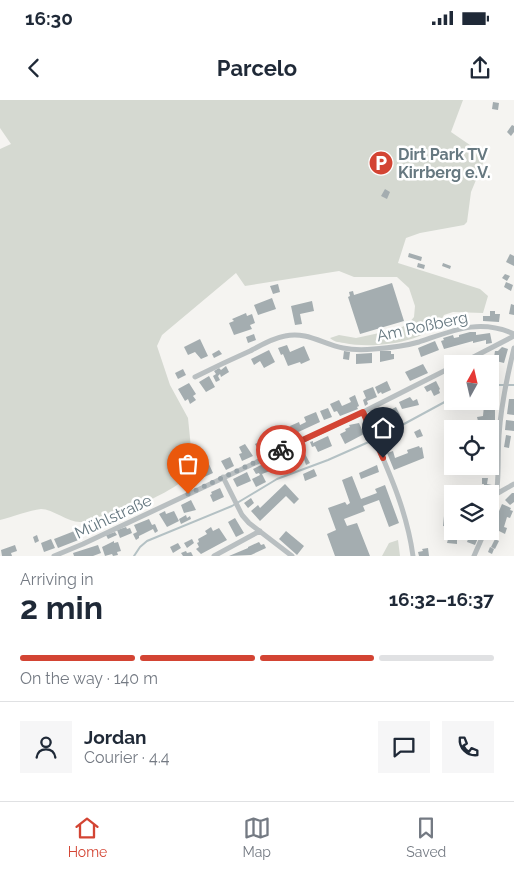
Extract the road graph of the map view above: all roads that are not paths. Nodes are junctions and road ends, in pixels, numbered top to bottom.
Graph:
1 (514, 335) edge
2 (514, 348) edge
3 (476, 355) edge
4 (444, 372) edge
5 (195, 377) dead end
6 (363, 412) junction
7 (222, 477) junction
8 (514, 484) edge
9 (498, 485) edge
10 (499, 492) edge
11 (260, 531) junction
12 (481, 540) edge
13 (54, 556) edge
14 (214, 556) edge
15 (292, 556) edge
16 (413, 556) edge
17 (474, 556) edge

1 - 3 street
1 - 5 street, Am Roßberg
2 - 9 street
4 - 6 street, Mühlstraße
6 - 7 street, Mühlstraße
6 - 16 street
7 - 11 street
7 - 13 street, Mühlstraße
8 - 10 street
11 - 14 street
11 - 15 street
12 - 17 street

